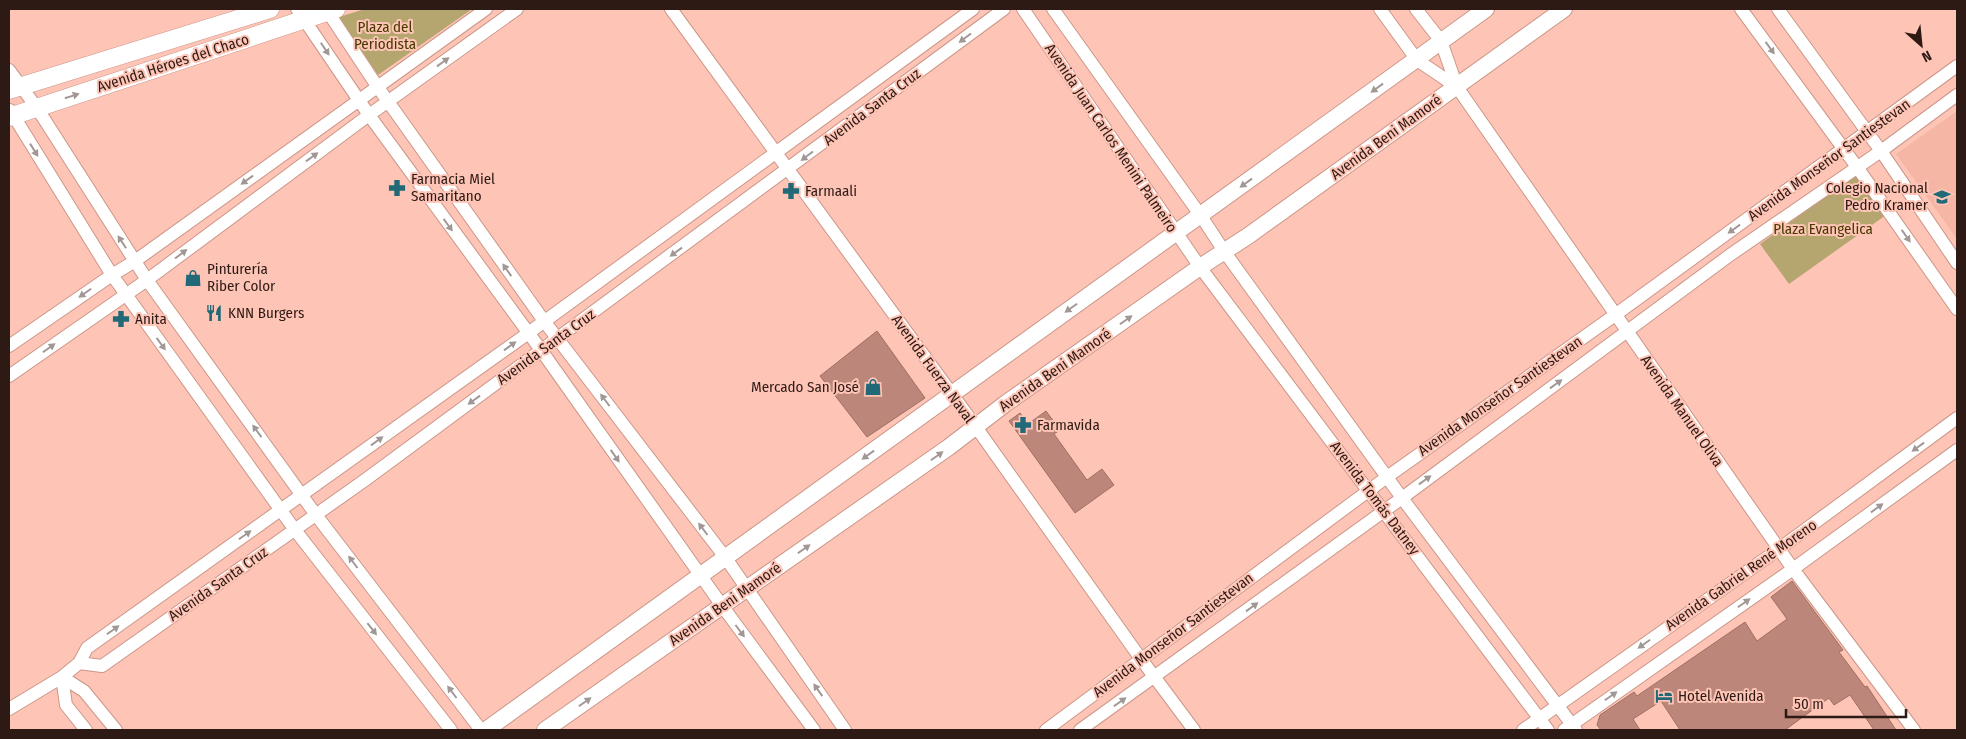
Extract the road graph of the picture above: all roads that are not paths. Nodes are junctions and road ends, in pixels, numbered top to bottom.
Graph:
1 (270, 9) edge
2 (486, 9) edge
3 (517, 9) edge
4 (671, 9) edge
5 (973, 9) edge
6 (1004, 9) edge
7 (1023, 9) edge
8 (1053, 9) edge
9 (1380, 9) edge
10 (1416, 9) edge
11 (1486, 9) edge
12 (1564, 9) edge
13 (1742, 9) edge
14 (1778, 9) edge
15 (330, 10) edge
16 (301, 14) edge
17 (1441, 41) junction
18 (1417, 60) junction
19 (1957, 66) edge
20 (9, 70) edge
21 (377, 86) junction
22 (1457, 87) junction
23 (14, 88) edge
24 (1957, 95) edge
25 (358, 99) junction
26 (388, 102) junction
27 (37, 108) junction
28 (10, 113) edge
29 (369, 115) junction
30 (1868, 133) junction
31 (1844, 150) junction
32 (1882, 151) junction
33 (775, 152) junction
34 (1857, 167) junction
35 (788, 170) junction
36 (1201, 216) junction
37 (1176, 233) junction
38 (1224, 252) junction
39 (135, 261) junction
40 (1957, 263) edge
41 (1200, 267) junction
42 (112, 275) junction
43 (147, 280) junction
44 (126, 294) junction
45 (1957, 309) edge
46 (1615, 315) junction
47 (544, 321) junction
48 (1627, 332) junction
49 (527, 334) junction
50 (558, 338) junction
51 (9, 346) edge
52 (541, 350) junction
53 (9, 376) edge
54 (951, 395) junction
55 (1957, 418) edge
56 (976, 427) junction
57 (1957, 450) edge
58 (1387, 476) junction
59 (1370, 490) junction
60 (302, 494) junction
61 (1402, 498) junction
62 (281, 510) junction
63 (1384, 510) junction
64 (316, 514) junction
65 (295, 530) junction
66 (1779, 549) junction
67 (725, 557) junction
68 (1793, 569) junction
69 (700, 576) junction
70 (746, 589) junction
71 (722, 607) junction
72 (1141, 659) junction
73 (79, 663) junction
74 (62, 677) junction
75 (1155, 678) junction
76 (1557, 705) junction
77 (9, 709) edge
78 (1539, 718) junction
79 (1570, 728) edge
80 (86, 730) edge
81 (116, 730) edge
82 (450, 730) edge
83 (481, 730) edge
84 (486, 730) edge
85 (545, 730) edge
86 (814, 730) edge
87 (846, 730) edge
88 (1046, 730) edge
89 (1080, 730) edge
90 (1194, 730) edge
91 (1523, 730) edge
92 (1548, 730) edge
93 (1914, 730) edge

1 - 23 main road, Avenida Héroes del Chaco
2 - 21 street
26 -> 3 street
4 - 33 street, Avenida Fuerza Naval
5 - 33 street, Avenida Santa Cruz
6 -> 35 street, Avenida Santa Cruz
7 - 37 street, Avenida Juan Carlos Menini Palmeiro
8 - 36 street, Avenida Juan Carlos Menini Palmeiro
9 - 18 street, Avenida Manuel Oliva
10 - 17 street, Avenida Manuel Oliva
11 - 17 street
12 - 22 street, Avenida Beni Mamoré
13 -> 31 street
14 - 30 street
15 - 16 main road, Avenida Héroes del Chaco
15 - 21 street
16 -> 25 street
27 -> 16 main road, Avenida Héroes del Chaco
17 - 18 street
17 - 22 street, Avenida Manuel Oliva
18 - 22 street, Avenida Manuel Oliva
18 -> 36 street
19 - 30 street, Avenida Monseñor Santiestevan
20 - 23 street
21 - 25 street
21 - 26 street
22 - 38 street, Avenida Beni Mamoré
22 - 46 street, Avenida Manuel Oliva
23 - 27 street
24 - 32 street, Avenida Monseñor Santiestevan
25 - 29 street
25 -> 39 street
26 - 29 street
47 -> 26 street
27 - 28 main road, Avenida Héroes del Chaco
39 -> 27 street
28 -> 42 street
43 -> 29 street
29 -> 49 street
30 - 31 street, Avenida Monseñor Santiestevan
30 - 32 street
31 - 34 street
31 -> 46 street, Avenida Monseñor Santiestevan
32 - 34 street, Avenida Monseñor Santiestevan
32 - 40 street
33 - 35 street, Avenida Fuerza Naval
33 - 47 street, Avenida Santa Cruz
34 -> 45 street
34 - 48 street, Avenida Monseñor Santiestevan
35 -> 50 street, Avenida Santa Cruz
35 - 54 street, Avenida Fuerza Naval
36 - 37 street
36 - 38 street, Avenida Juan Carlos Menini Palmeiro
37 - 41 street, Avenida Juan Carlos Menini Palmeiro
37 -> 54 street
38 - 41 street, Avenida Beni Mamoré
38 - 58 street, Avenida Tomás Datney
39 - 42 street
39 - 43 street
56 -> 41 street, Avenida Beni Mamoré
41 - 59 street, Avenida Tomás Datney
42 - 44 street
42 -> 51 street
43 - 44 street
60 -> 43 street
53 -> 44 street
44 -> 62 street
46 - 48 street, Avenida Manuel Oliva
46 - 58 street, Avenida Monseñor Santiestevan
47 - 49 street, Avenida Santa Cruz
47 - 50 street
61 -> 48 street, Avenida Monseñor Santiestevan
48 - 66 street, Avenida Manuel Oliva
49 - 52 street
60 -> 49 street, Avenida Santa Cruz
50 - 52 street, Avenida Santa Cruz
67 -> 50 street
52 -> 64 street, Avenida Santa Cruz
52 -> 69 street
54 - 56 street, Avenida Fuerza Naval
54 -> 67 street
55 -> 66 street, Avenida Gabriel René Moreno
70 -> 56 street, Avenida Beni Mamoré
56 - 72 street, Avenida Fuerza Naval
68 -> 57 street, Avenida Gabriel René Moreno
58 - 59 street, Avenida Monseñor Santiestevan
58 - 61 street, Avenida Tomás Datney
59 - 63 street, Avenida Tomás Datney
59 - 72 street, Avenida Monseñor Santiestevan
60 - 62 street, Avenida Santa Cruz
60 - 64 street
61 - 63 street, Avenida Monseñor Santiestevan
61 - 76 street, Avenida Tomás Datney
62 - 65 street
73 -> 62 street, Avenida Santa Cruz
75 -> 63 street, Avenida Monseñor Santiestevan
63 - 78 street, Avenida Tomás Datney
64 - 65 street, Avenida Santa Cruz
83 -> 64 street
65 - 73 street, Avenida Santa Cruz
65 -> 82 street
66 - 68 street, Avenida Manuel Oliva
66 -> 76 street, Avenida Gabriel René Moreno
67 - 69 street
67 - 70 street
79 -> 68 street, Avenida Gabriel René Moreno
68 - 93 street, Avenida Manuel Oliva
69 - 71 street
69 - 84 street
70 - 71 street, Avenida Beni Mamoré
87 -> 70 street
85 -> 71 street, Avenida Beni Mamoré
71 -> 86 street
72 - 75 street, Avenida Fuerza Naval
72 - 88 street, Avenida Monseñor Santiestevan
73 - 74 street, Avenida Santa Cruz
74 - 77 street, Avenida Santa Cruz
74 - 80 street
74 - 81 street
89 -> 75 street, Avenida Monseñor Santiestevan
75 - 90 street, Avenida Fuerza Naval
76 - 78 street, Avenida Gabriel René Moreno
76 - 79 street, Avenida Tomás Datney
78 - 91 street, Avenida Gabriel René Moreno
78 - 92 street, Avenida Tomás Datney

